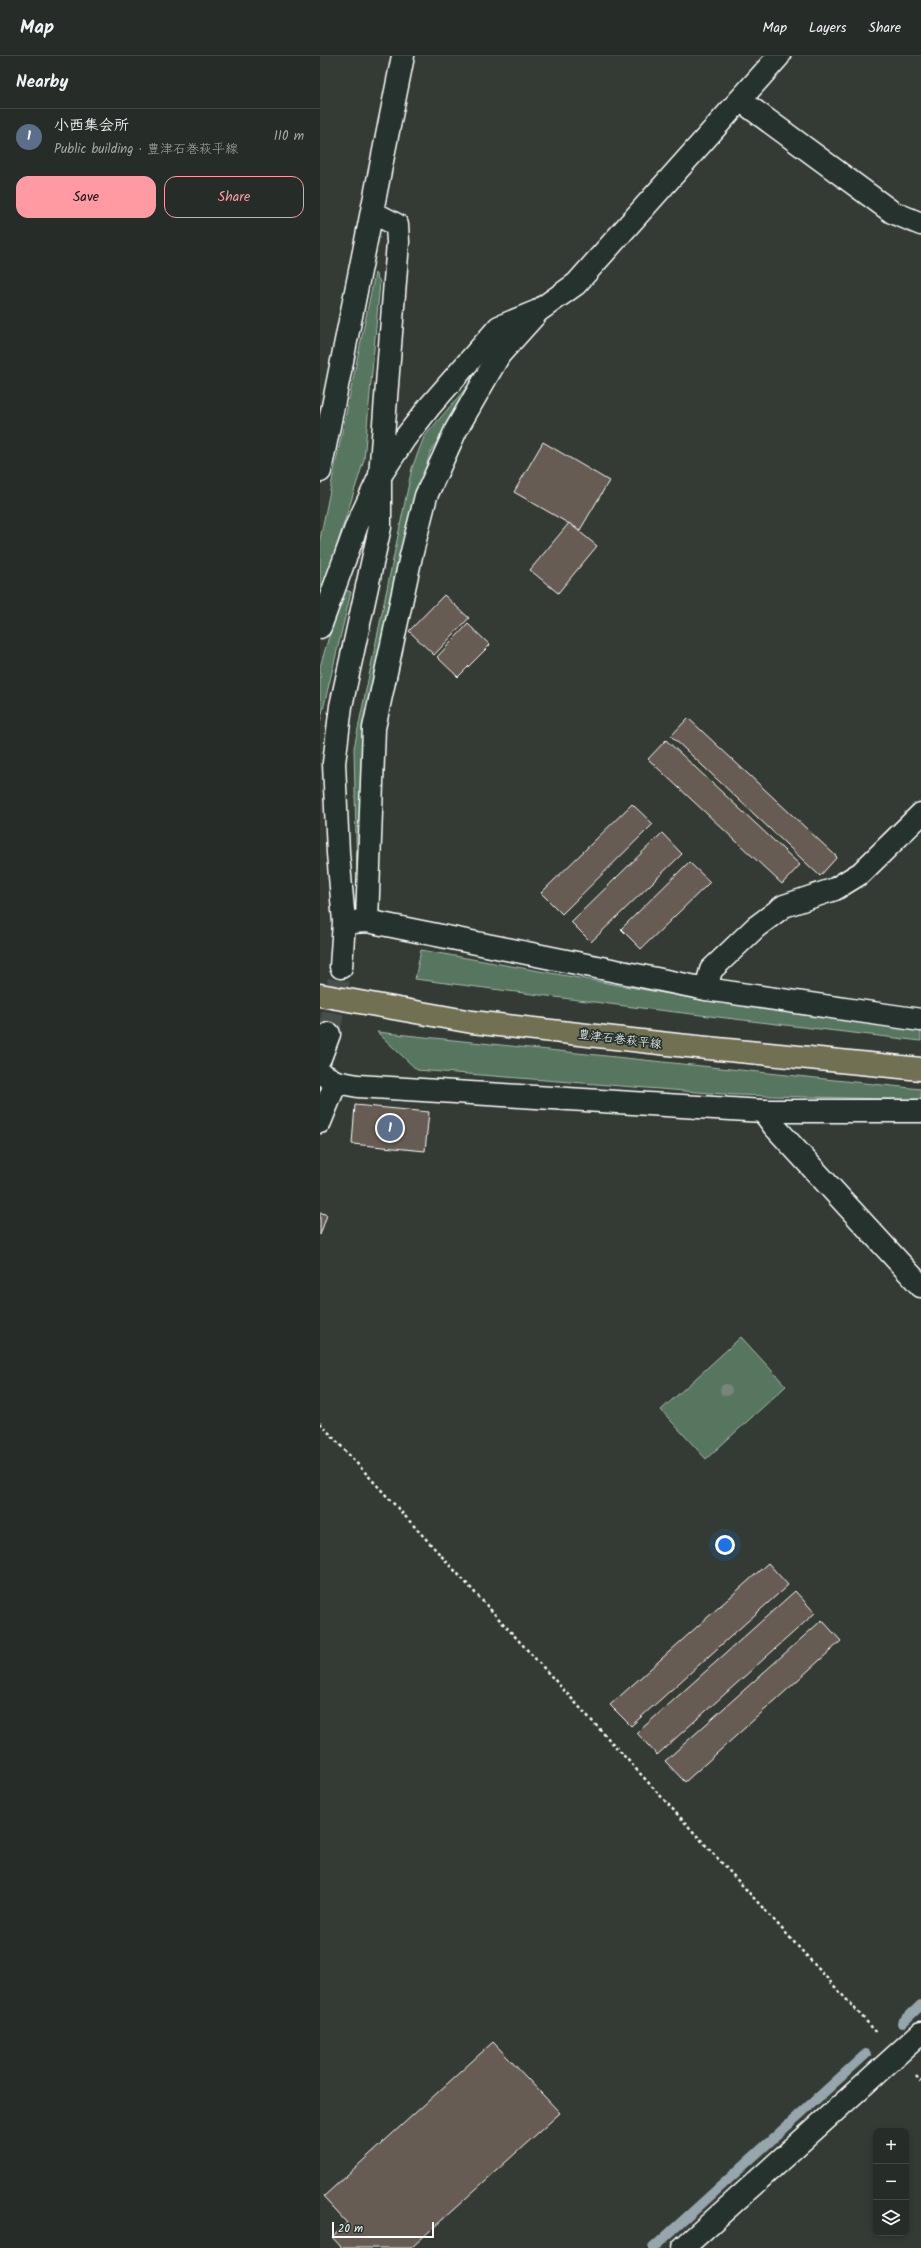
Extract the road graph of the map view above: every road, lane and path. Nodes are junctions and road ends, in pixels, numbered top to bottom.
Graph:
1 (403, 56) edge
2 (779, 56) edge
3 (740, 100) junction
4 (372, 212) junction
5 (921, 224) edge
6 (538, 311) junction
7 (320, 471) edge
8 (380, 476) junction
9 (320, 627) edge
10 (921, 814) edge
11 (367, 921) junction
12 (344, 922) junction
13 (341, 966) tunnel mouth
14 (706, 989) junction
15 (320, 995) edge
16 (921, 1020) edge
17 (329, 1034) tunnel mouth
18 (320, 1058) edge
19 (921, 1069) edge
20 (328, 1077) edge
21 (763, 1111) junction
22 (921, 1111) edge
23 (320, 1122) edge
24 (921, 1286) edge
25 (320, 1423) edge
26 (921, 2033) edge
27 (897, 2055) junction
28 (683, 2248) edge

1 - 4 street
2 - 3 street
3 - 5 street
3 - 6 street
4 - 7 street
4 - 8 street
6 - 8 street
6 - 11 street
8 - 9 street
8 - 12 street
10 - 14 street
11 - 12 street
11 - 14 street
12 - 13 street
14 - 16 street
15 - 19 main road, 豊津石巻萩平線
17 - 18 street
20 - 21 street
20 - 23 street
21 - 22 street
21 - 24 street
25 - 27 path
26 - 27 street
27 - 28 street

